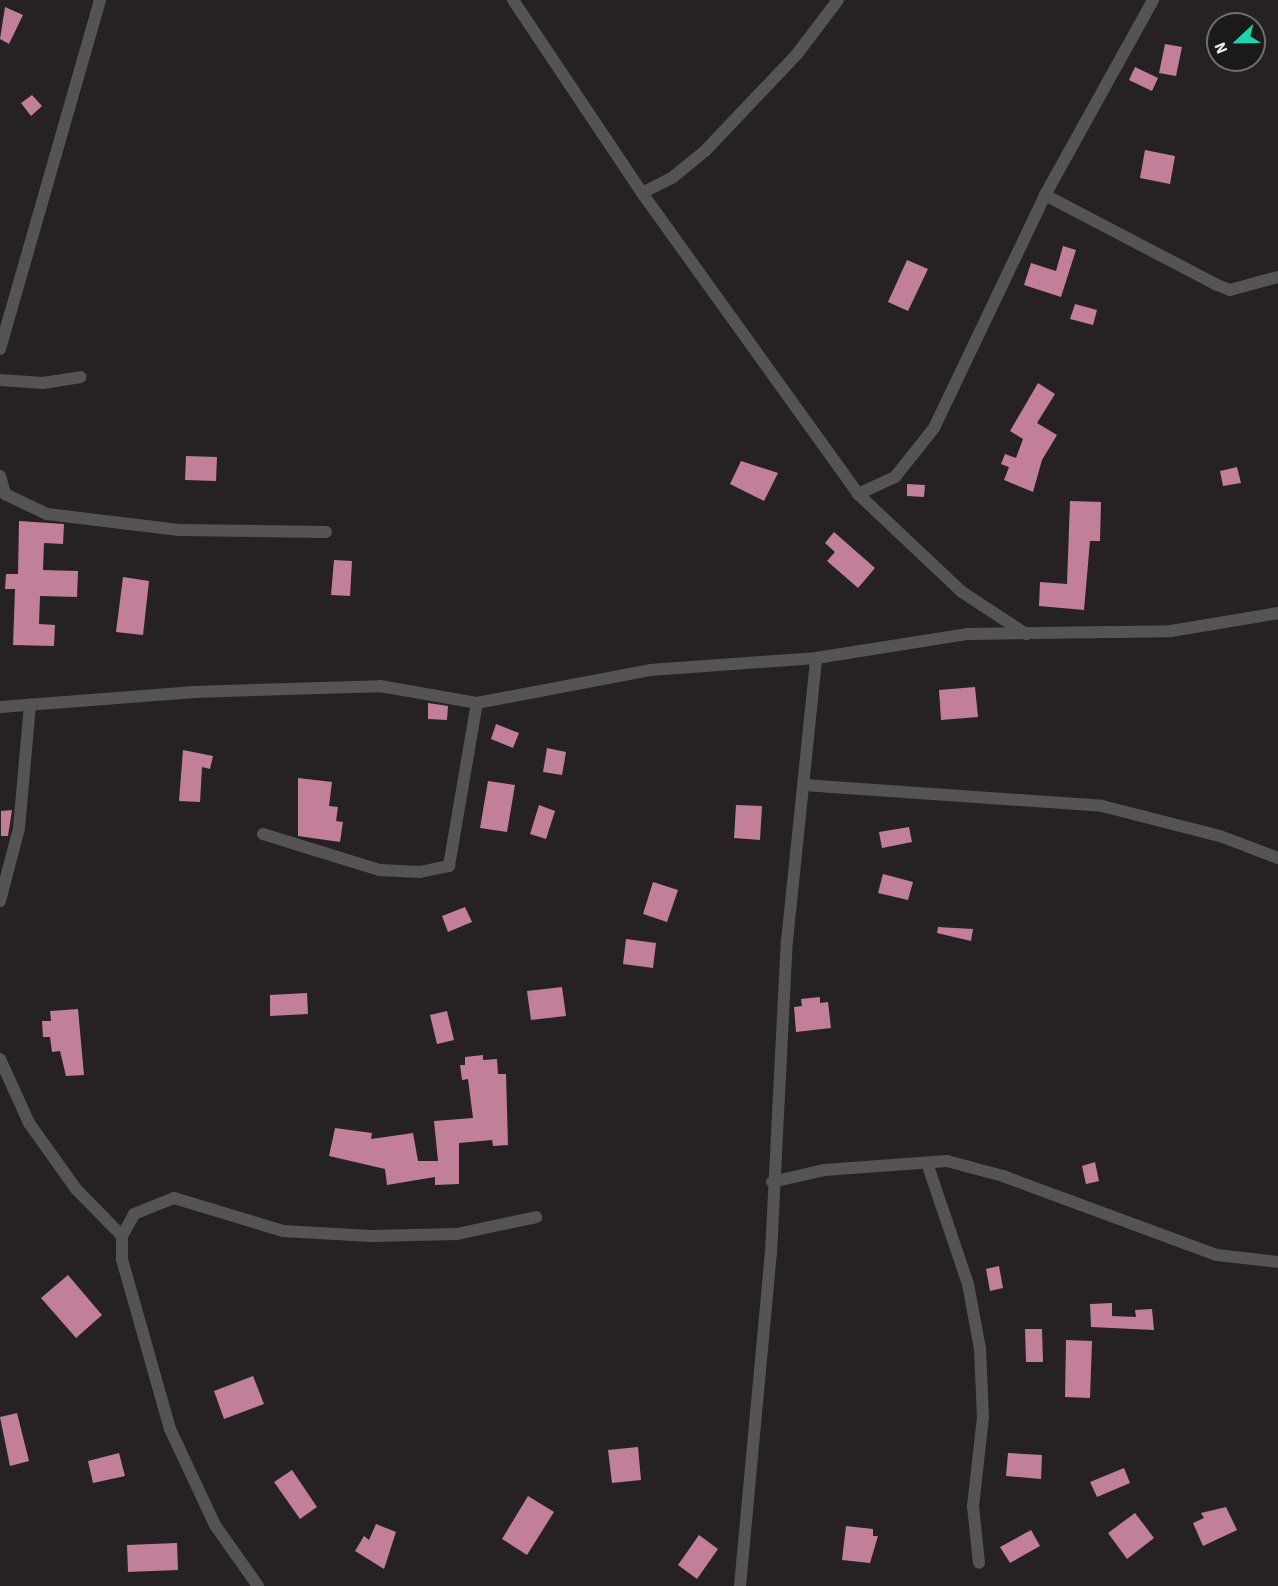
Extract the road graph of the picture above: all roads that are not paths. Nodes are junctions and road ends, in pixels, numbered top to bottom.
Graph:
1 (100, 0) edge
2 (513, 0) edge
3 (838, 0) edge
4 (1153, 0) edge
5 (642, 193) junction
6 (1045, 195) junction
7 (1278, 277) edge
8 (0, 350) edge
9 (81, 377) dead end
10 (0, 380) edge
11 (0, 476) edge
12 (858, 494) junction
13 (326, 532) dead end
14 (1278, 613) edge
15 (1027, 635) junction
16 (816, 658) junction
17 (477, 703) junction
18 (30, 704) junction
19 (0, 707) edge
20 (804, 785) junction
21 (263, 834) dead end
22 (1278, 858) edge
23 (0, 901) edge
24 (0, 1059) edge
25 (927, 1163) junction
26 (772, 1182) junction
27 (536, 1217) dead end
28 (122, 1236) junction
29 (1278, 1262) edge
30 (979, 1563) dead end
31 (258, 1586) edge
32 (740, 1586) edge

1 - 8 street
2 - 5 street
3 - 5 street
4 - 6 street
5 - 12 street
6 - 7 street
6 - 12 street
9 - 10 street
11 - 13 street
12 - 15 street
14 - 15 street
15 - 16 street
16 - 17 street
16 - 20 street
17 - 18 street
17 - 21 street
18 - 19 street
18 - 23 street
20 - 22 street
20 - 26 street
24 - 28 street
25 - 26 street
25 - 29 street
25 - 30 street
26 - 32 street
27 - 28 street
28 - 31 street

